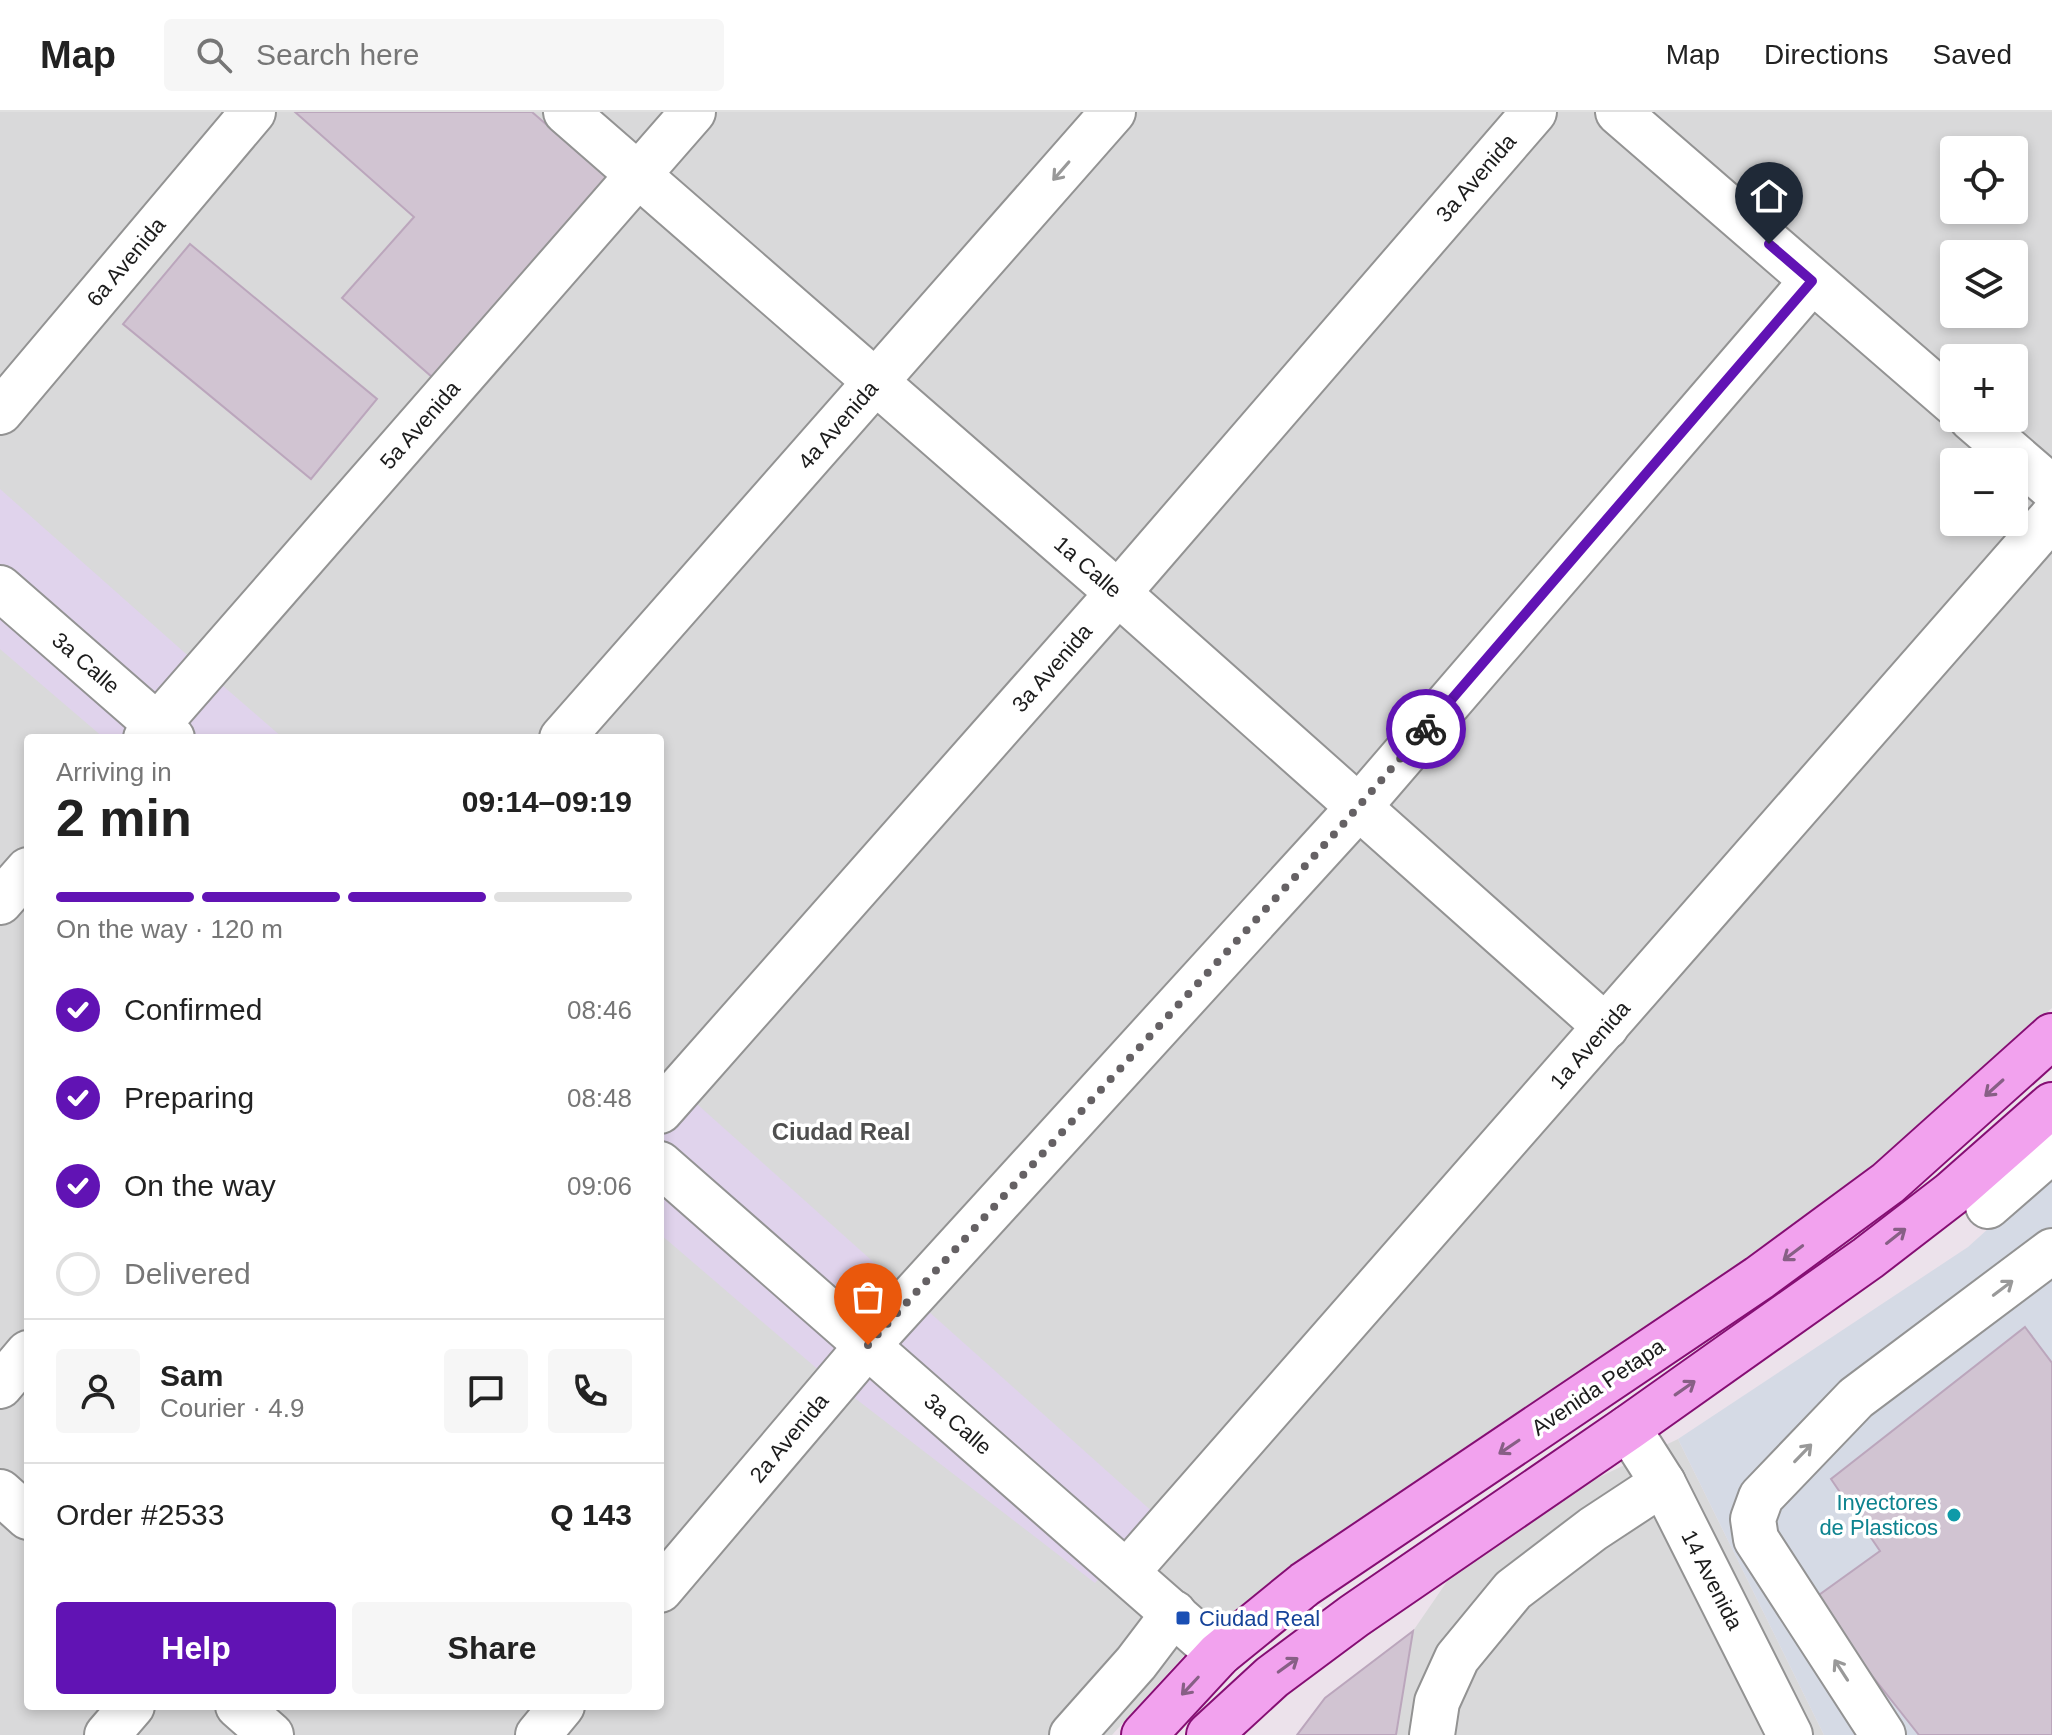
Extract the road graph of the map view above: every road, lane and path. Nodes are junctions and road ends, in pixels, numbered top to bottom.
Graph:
1 (253, 112) edge
2 (566, 112) edge
3 (693, 112) edge
4 (1113, 112) edge
5 (1534, 112) edge
6 (1618, 112) edge
7 (637, 175) junction
8 (1812, 281) junction
9 (875, 382) junction
10 (1940, 391) edge
11 (0, 412) edge
12 (1987, 432) edge
13 (2052, 488) edge
14 (2052, 517) edge
15 (0, 588) edge
16 (1118, 593) junction
17 (159, 734) edge
18 (566, 734) edge
19 (1358, 808) junction
20 (24, 875) edge
21 (0, 902) edge
22 (1606, 1027) junction
23 (2052, 1036) edge
24 (2052, 1105) edge
25 (664, 1106) edge
26 (2052, 1150) edge
27 (664, 1167) edge
28 (1988, 1206) dead end
29 (2052, 1251) edge
30 (868, 1345) junction
31 (24, 1358) edge
32 (0, 1386) edge
33 (1628, 1428) junction
34 (1663, 1483) junction
35 (0, 1492) edge
36 (24, 1513) edge
37 (1127, 1572) junction
38 (664, 1585) edge
39 (1174, 1613) junction
40 (1219, 1654) junction
41 (129, 1710) edge
42 (243, 1710) edge
43 (559, 1710) edge
44 (107, 1735) edge
45 (271, 1735) edge
46 (538, 1735) edge
47 (1072, 1735) edge
48 (1144, 1735) edge
49 (1209, 1735) edge
50 (1432, 1735) edge
51 (1790, 1735) edge
52 (1883, 1735) edge

1 - 11 street, 6a Avenida
2 - 7 street, 1a Calle
3 - 7 street, 5a Avenida
4 -> 9 street, 4a Avenida
5 - 16 street, 3a Avenida
6 - 8 street
7 - 9 street, 1a Calle
7 - 17 street, 5a Avenida
8 - 10 street
8 - 19 street, 2a Avenida
9 - 16 street, 1a Calle
9 - 18 street, 4a Avenida
12 - 13 street
14 - 22 street, 1a Avenida
15 - 17 street, 3a Calle
16 - 19 street, 1a Calle
16 - 25 street, 3a Avenida
19 - 22 street, 1a Calle
19 - 30 street, 2a Avenida
20 - 21 street
22 - 37 street, 1a Avenida
23 -> 40 main road, Avenida Petapa
33 -> 24 main road
26 - 28 street
27 - 30 street, 3a Calle
52 -> 29 street
30 - 37 street, 3a Calle
30 - 38 street, 2a Avenida
31 - 32 street
33 - 34 street, 14 Avenida
49 -> 33 main road
34 - 50 street
34 - 51 street, 14 Avenida
35 - 36 street
37 - 39 street, 3a Calle
39 - 40 street, 3a Calle
39 - 47 street
40 -> 48 main road, Avenida Petapa
41 - 44 street
42 - 45 street
43 - 46 street

